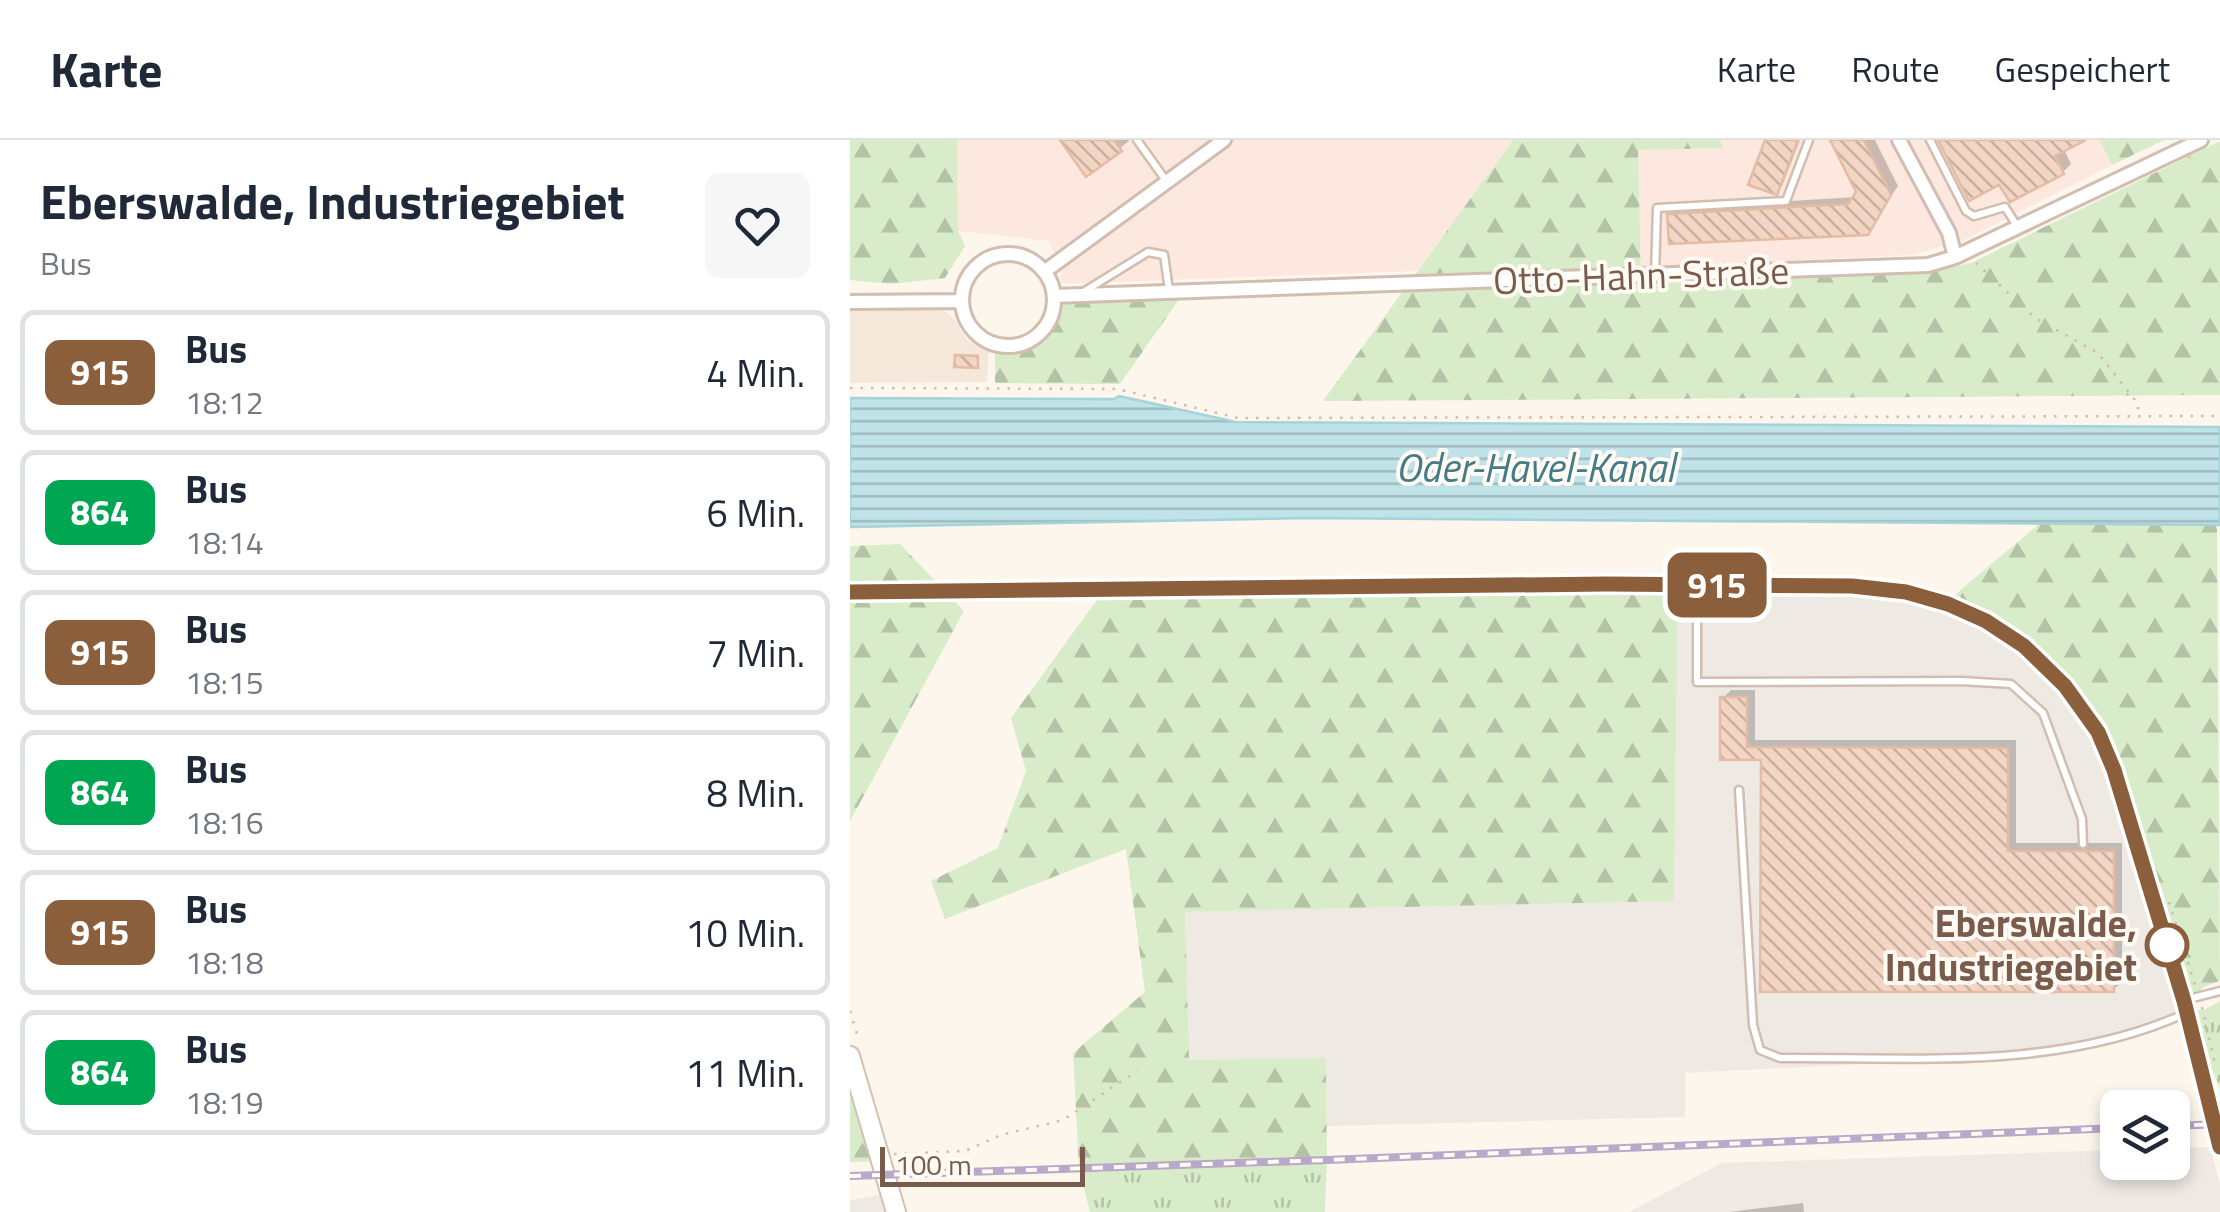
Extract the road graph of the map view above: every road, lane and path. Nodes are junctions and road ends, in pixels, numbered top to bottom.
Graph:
1 (1137, 140) edge
2 (1224, 140) edge
3 (1809, 140) edge
4 (1899, 140) edge
5 (1930, 140) edge
6 (2201, 140) edge
7 (1167, 182) junction
8 (2018, 227) junction
9 (1960, 255) junction
10 (1044, 272) junction
11 (1654, 274) junction
12 (1169, 292) junction
13 (1079, 295) junction
14 (1054, 296) junction
15 (962, 301) junction
16 (850, 302) edge
17 (850, 388) edge
18 (2138, 416) junction
19 (2220, 416) edge
20 (1697, 585) junction
21 (850, 592) edge
22 (1739, 790) dead end
23 (2083, 844) dead end
24 (2166, 895) dead end
25 (2220, 991) edge
26 (2199, 997) junction
27 (2185, 1006) junction
28 (850, 1056) edge
29 (1136, 1071) dead end
30 (2216, 1075) dead end
31 (2220, 1146) edge
32 (889, 1154) dead end
33 (896, 1212) edge

1 - 7 lane
2 - 7 street
3 - 11 lane
4 - 9 street
5 - 8 lane
6 - 8 street, Otto-Hahn-Straße
7 - 10 street
8 - 9 street, Otto-Hahn-Straße
9 - 11 street, Otto-Hahn-Straße
9 - 18 path
10 - 14 street
10 - 15 street
11 - 12 street, Otto-Hahn-Straße
12 - 13 street, Otto-Hahn-Straße
12 - 13 lane
13 - 14 street, Otto-Hahn-Straße
14 - 15 street
15 - 16 street
17 - 18 path
18 - 19 path
20 - 21 street
20 - 23 lane
20 - 27 street
22 - 27 lane
24 - 26 path
25 - 26 lane
26 - 27 lane
26 - 30 path
27 - 31 street
28 - 33 main road
29 - 32 path

